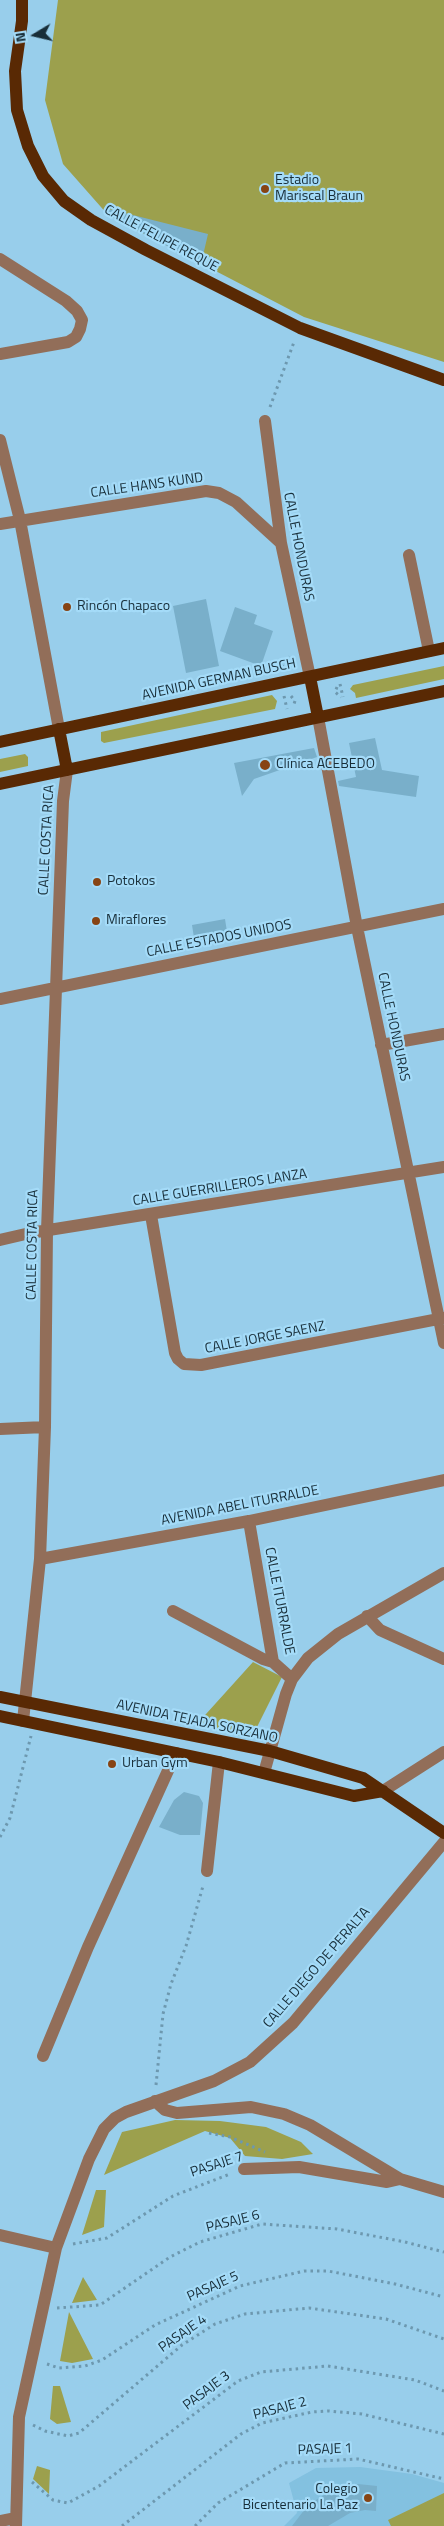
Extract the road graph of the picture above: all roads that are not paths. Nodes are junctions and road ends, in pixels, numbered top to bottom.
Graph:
1 (22, 0) edge
2 (0, 259) edge
3 (0, 354) edge
4 (444, 380) edge
5 (265, 421) road end
6 (0, 440) edge
7 (20, 520) junction
8 (0, 524) edge
9 (281, 543) junction
10 (409, 555) dead end
11 (444, 648) edge
12 (429, 651) junction
13 (310, 677) junction
14 (444, 690) edge
15 (318, 717) junction
16 (59, 729) junction
17 (0, 742) edge
18 (66, 770) junction
19 (0, 784) edge
20 (444, 909) edge
21 (357, 927) junction
22 (56, 987) junction
23 (0, 999) edge
24 (444, 1034) edge
25 (381, 1045) junction
26 (444, 1167) edge
27 (408, 1173) junction
28 (151, 1215) junction
29 (48, 1230) junction
30 (0, 1240) edge
31 (441, 1319) edge
32 (444, 1342) edge
33 (45, 1428) junction
34 (0, 1429) edge
35 (444, 1480) edge
36 (249, 1521) junction
37 (40, 1559) junction
38 (444, 1573) edge
39 (173, 1612) dead end
40 (367, 1616) junction
41 (444, 1659) edge
42 (273, 1662) junction
43 (292, 1679) junction
44 (0, 1697) edge
45 (26, 1703) junction
46 (0, 1716) edge
47 (29, 1722) junction
48 (270, 1751) junction
49 (444, 1752) edge
50 (176, 1753) junction
51 (219, 1762) junction
52 (264, 1773) junction
53 (384, 1791) junction
54 (444, 1832) edge
55 (444, 1842) edge
56 (207, 1871) road end
57 (43, 2056) dead end
58 (155, 2101) junction
59 (244, 2168) road end
60 (400, 2179) junction
61 (444, 2192) edge
62 (0, 2235) edge
63 (56, 2248) junction
64 (0, 2521) edge
65 (16, 2522) edge

1 - 4 main road, CALLE FELIPE REQUE
2 - 3 street
5 - 9 street, CALLE HONDURAS
6 - 7 street
7 - 8 street, CALLE HANS KUND
7 - 9 street, CALLE HANS KUND
7 - 16 street
9 - 13 street, CALLE HONDURAS
10 - 12 street
11 - 12 main road, AVENIDA GERMAN BUSCH
12 - 13 main road, AVENIDA GERMAN BUSCH
13 - 15 main road
13 - 16 main road, AVENIDA GERMAN BUSCH
14 - 15 main road
15 - 18 main road
15 - 21 street, CALLE HONDURAS
16 - 17 main road, AVENIDA GERMAN BUSCH
16 - 18 main road
18 - 19 main road
18 - 22 street, CALLE COSTA RICA
20 - 21 street, CALLE ESTADOS UNIDOS
21 - 22 street, CALLE ESTADOS UNIDOS
21 - 25 street, CALLE HONDURAS
22 - 23 street, CALLE ESTADOS UNIDOS
22 - 29 street, CALLE COSTA RICA
24 - 25 street
25 - 27 street, CALLE HONDURAS
26 - 27 street, CALLE GUERRILLEROS LANZA
27 - 28 street, CALLE GUERRILLEROS LANZA
27 - 31 street, CALLE HONDURAS
28 - 29 street, CALLE GUERRILLEROS LANZA
28 - 31 street, CALLE JORGE SAENZ
29 - 30 street, CALLE GUERRILLEROS LANZA
29 - 33 street, CALLE COSTA RICA
31 - 32 street, CALLE HONDURAS
33 - 34 street
33 - 37 street, CALLE COSTA RICA
35 - 36 street, AVENIDA ABEL ITURRALDE
36 - 37 street, AVENIDA ABEL ITURRALDE
36 - 42 street, CALLE ITURRALDE
37 - 45 street, CALLE COSTA RICA
38 - 40 street
39 - 42 street
40 - 41 street
40 - 43 street
42 - 43 street, CALLE ITURRALDE
43 - 48 street
44 - 45 main road, AVENIDA TEJADA SORZANO
45 - 47 street, CALLE COSTA RICA
45 - 48 main road, AVENIDA TEJADA SORZANO
46 - 47 main road
47 - 50 main road
48 - 52 street
48 - 53 main road, AVENIDA TEJADA SORZANO
49 - 53 street
50 - 51 main road
50 - 57 street
51 - 52 main road
51 - 56 street
52 - 53 main road
53 - 54 main road, AVENIDA TEJADA SORZANO
55 - 58 street, CALLE DIEGO DE PERALTA
58 - 60 street
58 - 63 street, CALLE DIEGO DE PERALTA
59 - 60 street, PASAJE 7
60 - 61 street
62 - 63 street
63 - 65 street, CALLE DIEGO DE PERALTA
64 - 65 street

